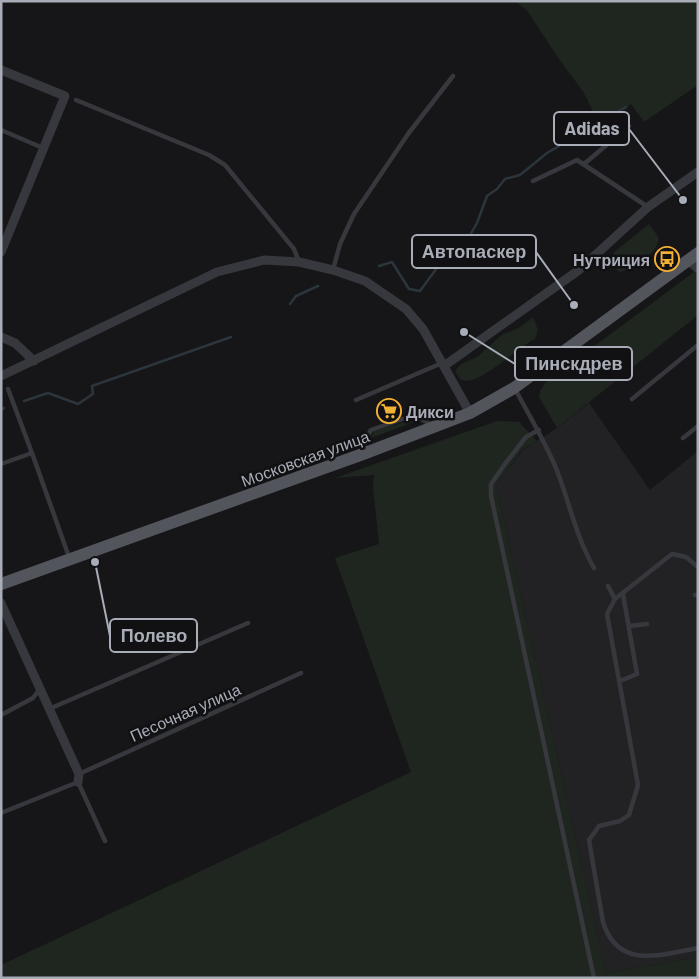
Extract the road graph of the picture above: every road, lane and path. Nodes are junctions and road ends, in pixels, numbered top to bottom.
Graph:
1 (1, 70) edge
2 (453, 76) dead end
3 (76, 100) dead end
4 (629, 126) dead end
5 (1, 130) edge
6 (43, 148) junction
7 (584, 164) junction
8 (698, 172) edge
9 (533, 181) dead end
10 (648, 207) junction
11 (1, 252) edge
12 (693, 256) edge
13 (298, 262) junction
14 (698, 269) edge
15 (333, 270) junction
16 (1, 338) edge
17 (698, 345) edge
18 (34, 361) junction
19 (443, 364) junction
20 (1, 376) edge
21 (514, 388) junction
22 (8, 389) dead end
23 (632, 399) dead end
24 (356, 400) dead end
25 (470, 413) junction
26 (698, 426) edge
27 (435, 427) junction
28 (539, 430) junction
29 (683, 438) dead end
30 (32, 453) junction
31 (363, 454) junction
32 (1, 464) edge
33 (70, 559) junction
34 (698, 567) edge
35 (594, 568) dead end
36 (1, 584) edge
37 (608, 586) dead end
38 (623, 594) junction
39 (615, 599) junction
40 (1, 603) edge
41 (248, 623) dead end
42 (647, 624) dead end
43 (629, 626) junction
44 (301, 672) dead end
45 (620, 681) junction
46 (39, 689) junction
47 (49, 709) junction
48 (1, 715) edge
49 (78, 778) junction
50 (1, 813) edge
51 (105, 841) dead end
52 (698, 948) edge
53 (594, 978) edge

1 - 6 street
2 - 15 lane
3 - 13 lane
4 - 7 lane
5 - 6 lane
6 - 11 street
7 - 9 lane
7 - 10 lane
8 - 10 street
10 - 19 street
12 - 14 street
12 - 21 main road, Московская улица
13 - 15 street
13 - 18 street
15 - 19 street
16 - 18 street
17 - 23 lane
18 - 20 street
19 - 24 lane
19 - 25 street
21 - 25 main road, Московская улица
21 - 28 lane
22 - 30 lane
25 - 27 main road, Московская улица
26 - 29 lane
27 - 31 main road, Московская улица
27 - 31 lane
28 - 35 lane
28 - 53 lane
30 - 32 lane
30 - 33 lane
31 - 33 main road, Московская улица
33 - 36 main road, Московская улица
34 - 38 lane
37 - 39 lane
38 - 39 lane
38 - 43 lane
39 - 45 lane
40 - 46 street
41 - 47 lane
42 - 43 lane
43 - 45 lane
44 - 49 lane, Песочная улица
45 - 52 lane
46 - 47 street
46 - 48 lane
47 - 49 street
49 - 50 lane, Песочная улица
49 - 51 lane

